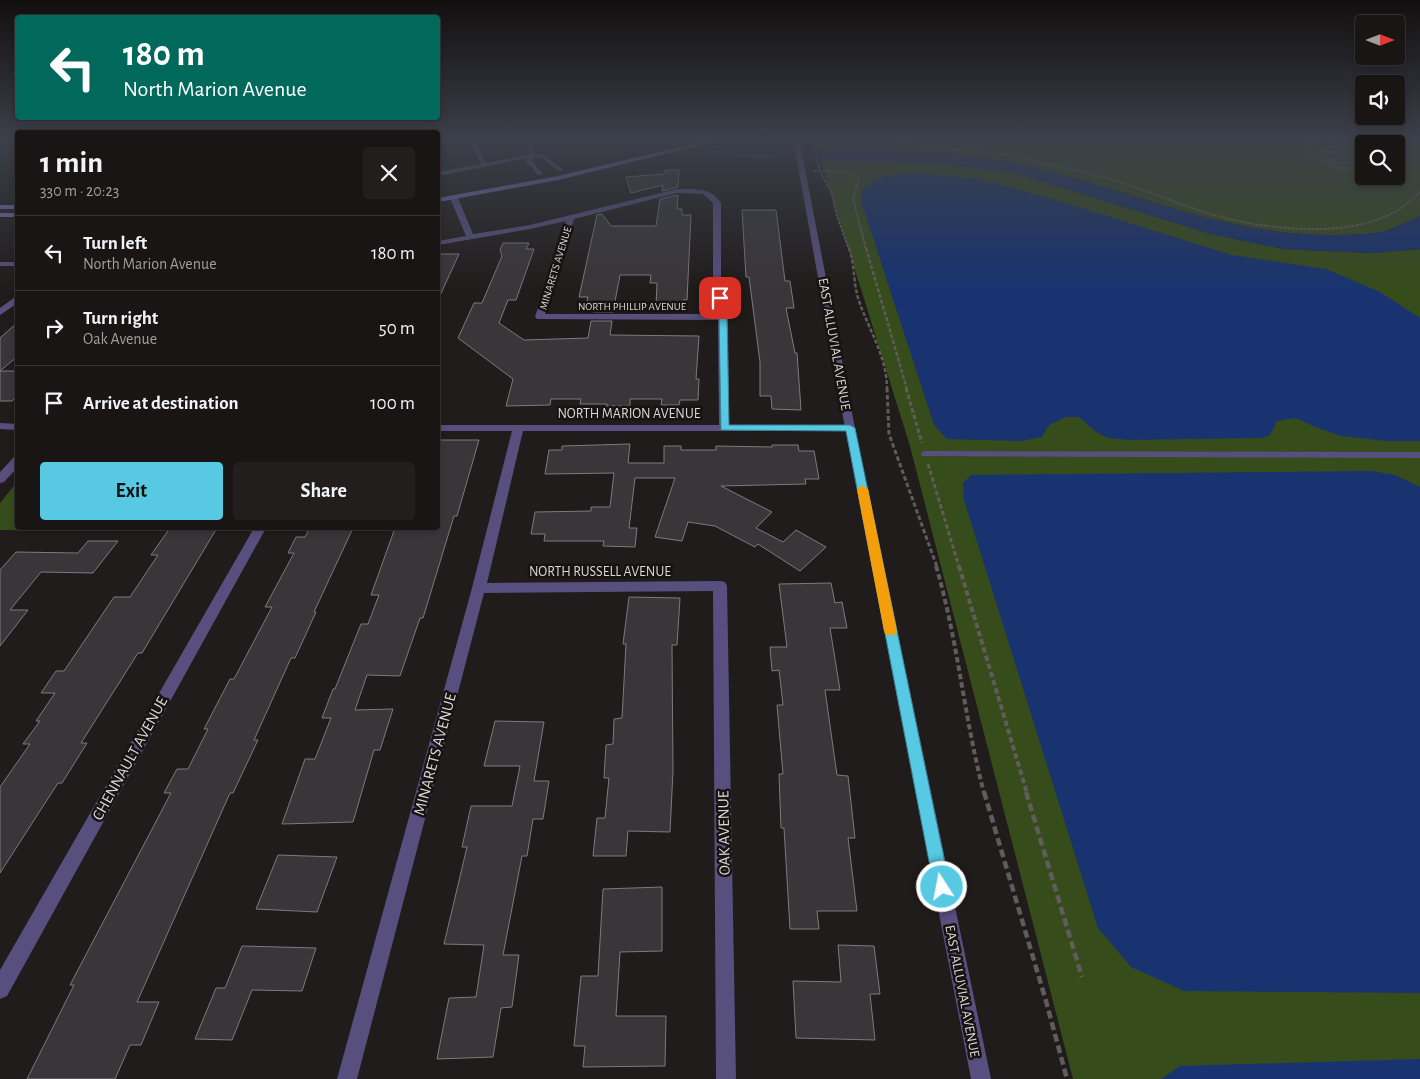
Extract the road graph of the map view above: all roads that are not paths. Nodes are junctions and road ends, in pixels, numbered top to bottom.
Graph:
1 (457, 188) edge
2 (485, 188) edge
3 (504, 188) edge
4 (806, 188) edge
5 (447, 190) dead end
6 (454, 198) junction
7 (440, 200) edge
8 (0, 207) edge
9 (15, 207) edge
10 (0, 215) edge
11 (15, 216) edge
12 (570, 219) junction
13 (471, 238) junction
14 (440, 243) edge
15 (0, 264) edge
16 (15, 264) edge
17 (15, 300) edge
18 (0, 312) edge
19 (540, 317) joint
20 (723, 317) junction
21 (0, 426) edge
22 (15, 427) edge
23 (440, 428) edge
24 (518, 428) junction
25 (724, 428) junction
26 (850, 428) junction
27 (925, 454) road end
28 (1420, 455) edge
29 (15, 463) edge
30 (0, 479) edge
31 (259, 530) edge
32 (720, 586) joint
33 (479, 588) junction
34 (0, 989) edge
35 (347, 1079) edge
36 (726, 1079) edge
37 (981, 1079) edge

1 - 5 main road
2 - 6 main road
3 - 6 main road
4 - 26 street, EAST ALLUVIAL AVENUE
6 - 7 main road
6 - 13 street
8 - 9 main road
10 - 11 main road
12 - 13 street
12 - 19 street, MINARETS AVENUE
12 - 20 street
13 - 14 street
15 - 16 street
17 - 18 street
19 - 20 street, NORTH PHILLIP AVENUE
20 - 25 street
21 - 22 street
23 - 24 street, NORTH MARION AVENUE
24 - 25 street, NORTH MARION AVENUE
24 - 33 street, MINARETS AVENUE
25 - 26 street, NORTH MARION AVENUE
26 - 37 street, EAST ALLUVIAL AVENUE
27 - 28 lane
29 - 30 street
31 - 34 street, CHENNAULT AVENUE
32 - 33 street, NORTH RUSSELL AVENUE
32 - 36 street, OAK AVENUE
33 - 35 street, MINARETS AVENUE

